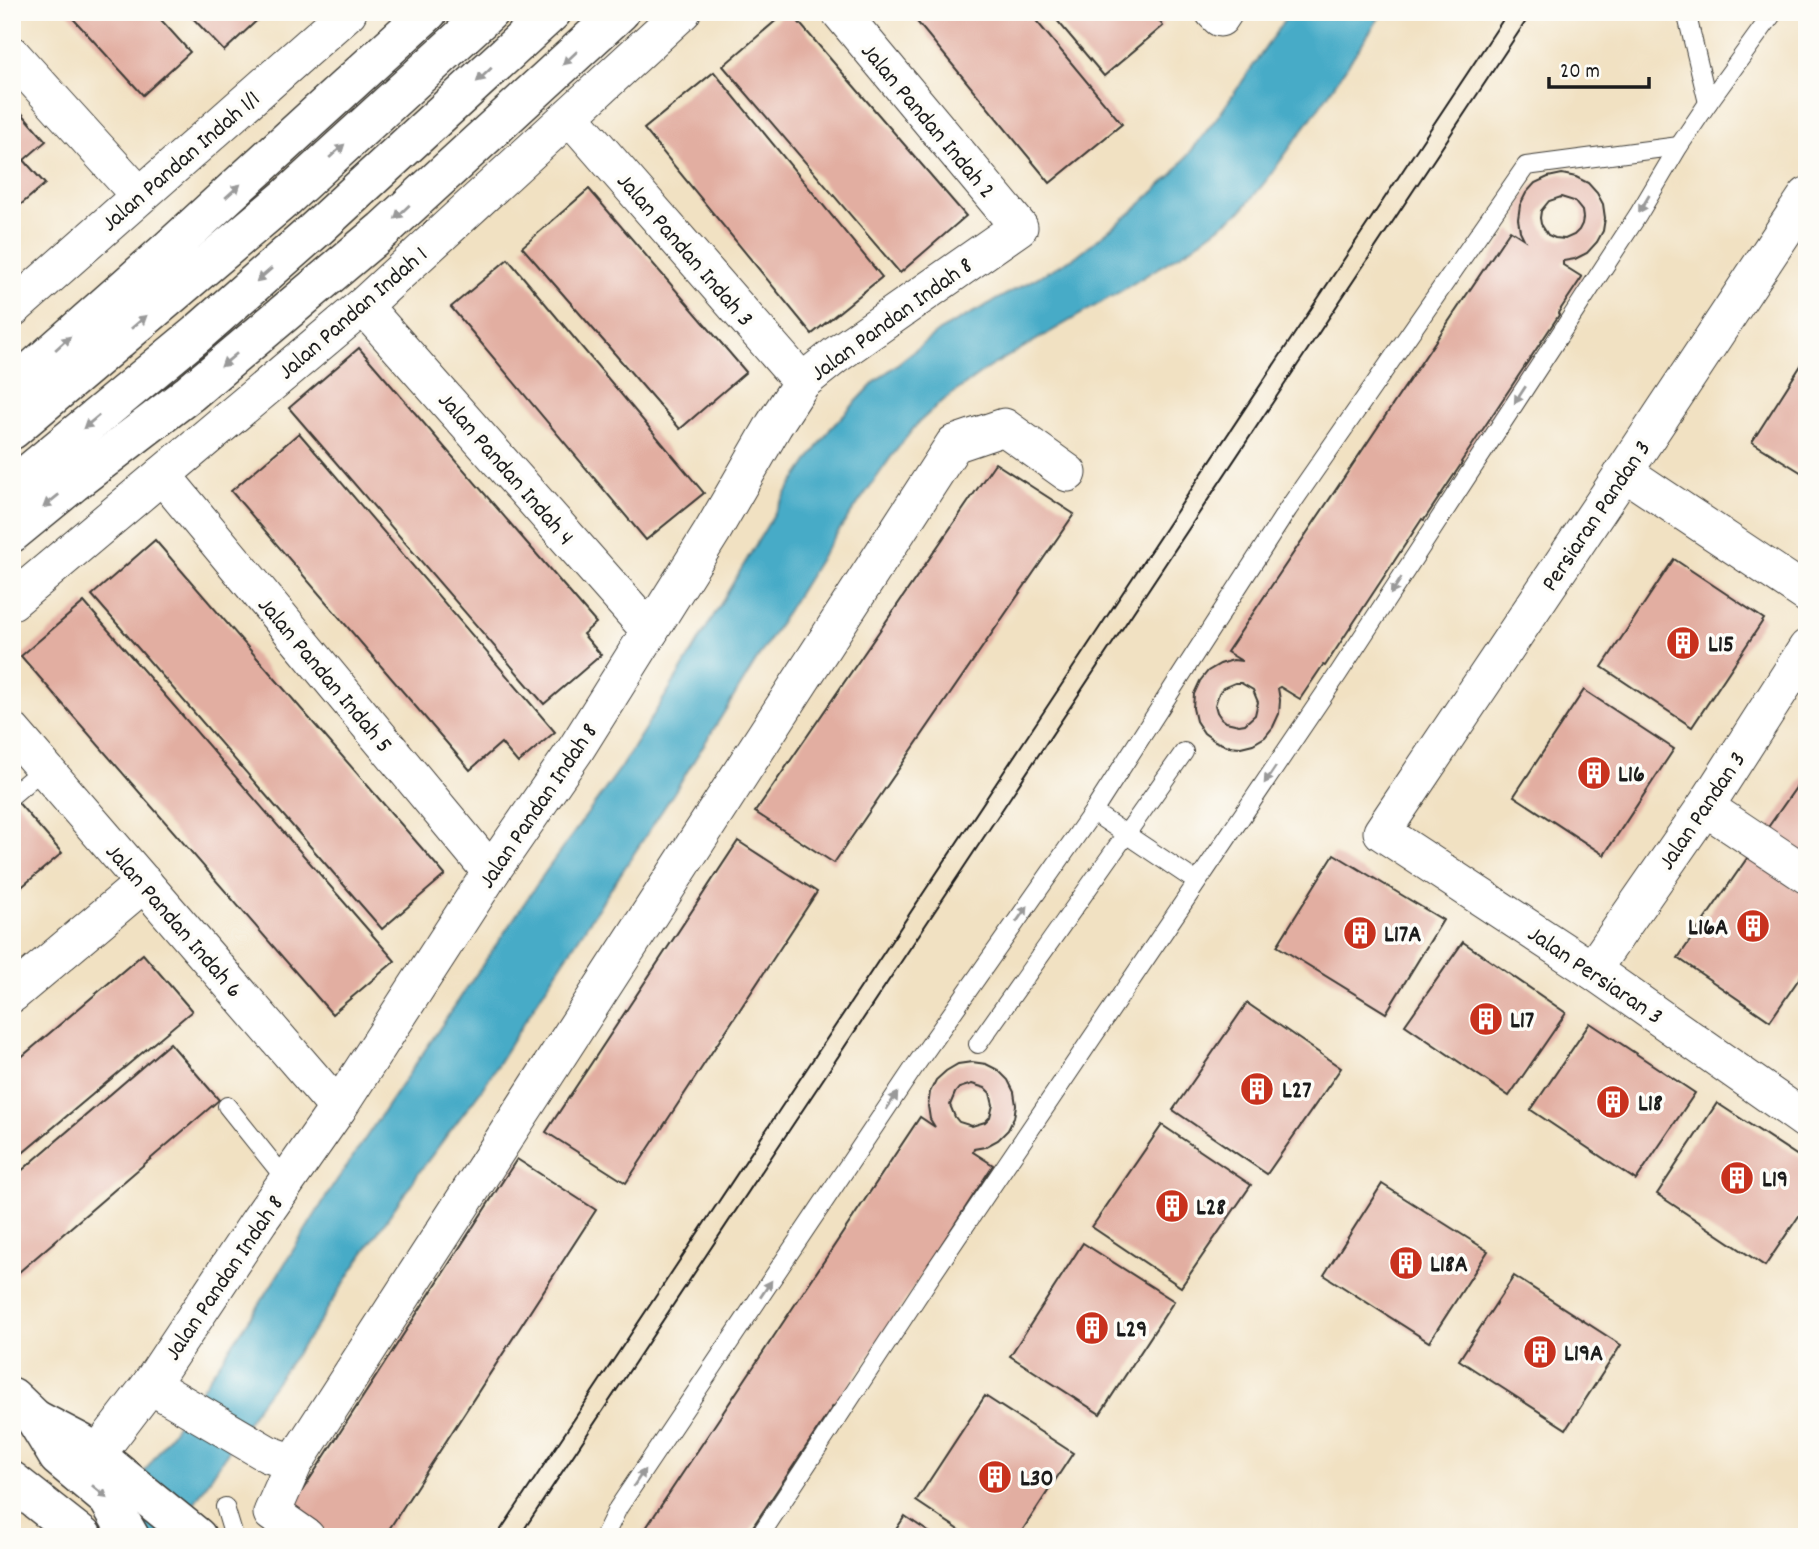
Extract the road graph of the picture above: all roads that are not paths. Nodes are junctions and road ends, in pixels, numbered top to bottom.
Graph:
1 (348, 12) edge
2 (428, 12) edge
3 (489, 12) edge
4 (552, 12) edge
5 (620, 12) edge
6 (682, 12) edge
7 (840, 12) edge
8 (1686, 12) edge
9 (1774, 12) edge
10 (12, 55) edge
11 (1708, 103) junction
12 (570, 116) junction
13 (1679, 146) junction
14 (139, 195) junction
15 (1807, 196) edge
16 (1019, 227) joint
17 (363, 306) junction
18 (12, 309) edge
19 (802, 382) junction
20 (12, 388) edge
21 (12, 430) edge
22 (1624, 472) junction
23 (1069, 473) dead end
24 (162, 475) junction
25 (12, 487) edge
26 (12, 533) edge
27 (1807, 594) edge
28 (12, 601) edge
29 (650, 631) junction
30 (1806, 649) edge
31 (12, 731) edge
32 (1184, 752) dead end
33 (44, 768) junction
34 (12, 795) edge
35 (1705, 807) junction
36 (1093, 812) junction
37 (1382, 832) joint
38 (1126, 835) junction
39 (491, 872) junction
40 (1807, 875) edge
41 (1197, 882) junction
42 (144, 883) junction
43 (1592, 970) junction
44 (12, 994) edge
45 (978, 1044) dead end
46 (227, 1105) dead end
47 (338, 1108) junction
48 (1807, 1121) edge
49 (288, 1181) junction
50 (161, 1391) junction
51 (24, 1408) edge
52 (113, 1456) junction
53 (281, 1458) junction
54 (12, 1481) edge
55 (225, 1507) dead end
56 (83, 1537) edge
57 (130, 1537) edge
58 (197, 1537) edge
59 (234, 1537) edge
60 (306, 1537) edge
61 (604, 1537) edge
62 (759, 1537) edge

1 - 14 street, Jalan Pandan Indah 1/1
20 -> 2 main road
21 -> 3 main road
4 -> 25 main road
5 -> 26 main road
6 - 12 street, Jalan Pandan Indah 1
7 - 16 street, Jalan Pandan Indah 2
8 - 11 lane
9 - 11 lane
10 - 14 street
11 - 13 lane
12 - 17 street, Jalan Pandan Indah 1
12 - 19 street, Jalan Pandan Indah 3
13 - 36 lane
13 -> 41 lane
14 - 18 street, Jalan Pandan Indah 1/1
15 - 22 street, Persiaran Pandan 3
16 - 19 street, Jalan Pandan Indah 8
17 - 24 street, Jalan Pandan Indah 1
17 - 29 street, Jalan Pandan Indah 4
19 - 29 street, Jalan Pandan Indah 8
22 - 27 street
22 - 37 street, Persiaran Pandan 3
23 - 53 street
24 - 28 street, Jalan Pandan Indah 1
24 - 39 street, Jalan Pandan Indah 5
29 - 39 street, Jalan Pandan Indah 8
30 - 35 street, Jalan Pandan 3
31 - 33 street, Jalan Pandan Indah 6
32 - 38 lane
33 - 34 lane
33 - 42 street, Jalan Pandan Indah 6
35 - 40 street
35 - 43 street, Jalan Pandan 3
36 - 38 lane
61 -> 36 lane
37 - 43 street, Jalan Persiaran 3
38 - 41 lane
38 - 45 lane
39 - 47 street, Jalan Pandan Indah 8
41 - 62 lane
42 - 44 street
42 - 47 street, Jalan Pandan Indah 6
43 - 48 street, Jalan Persiaran 3
46 - 49 lane
47 - 49 street, Jalan Pandan Indah 8
49 - 50 street, Jalan Pandan Indah 8
50 - 52 street, Jalan Pandan Indah 8
50 - 53 street
51 - 52 main road
51 -> 57 main road
52 - 58 main road
53 - 60 street
54 - 56 main road
55 - 59 lane

